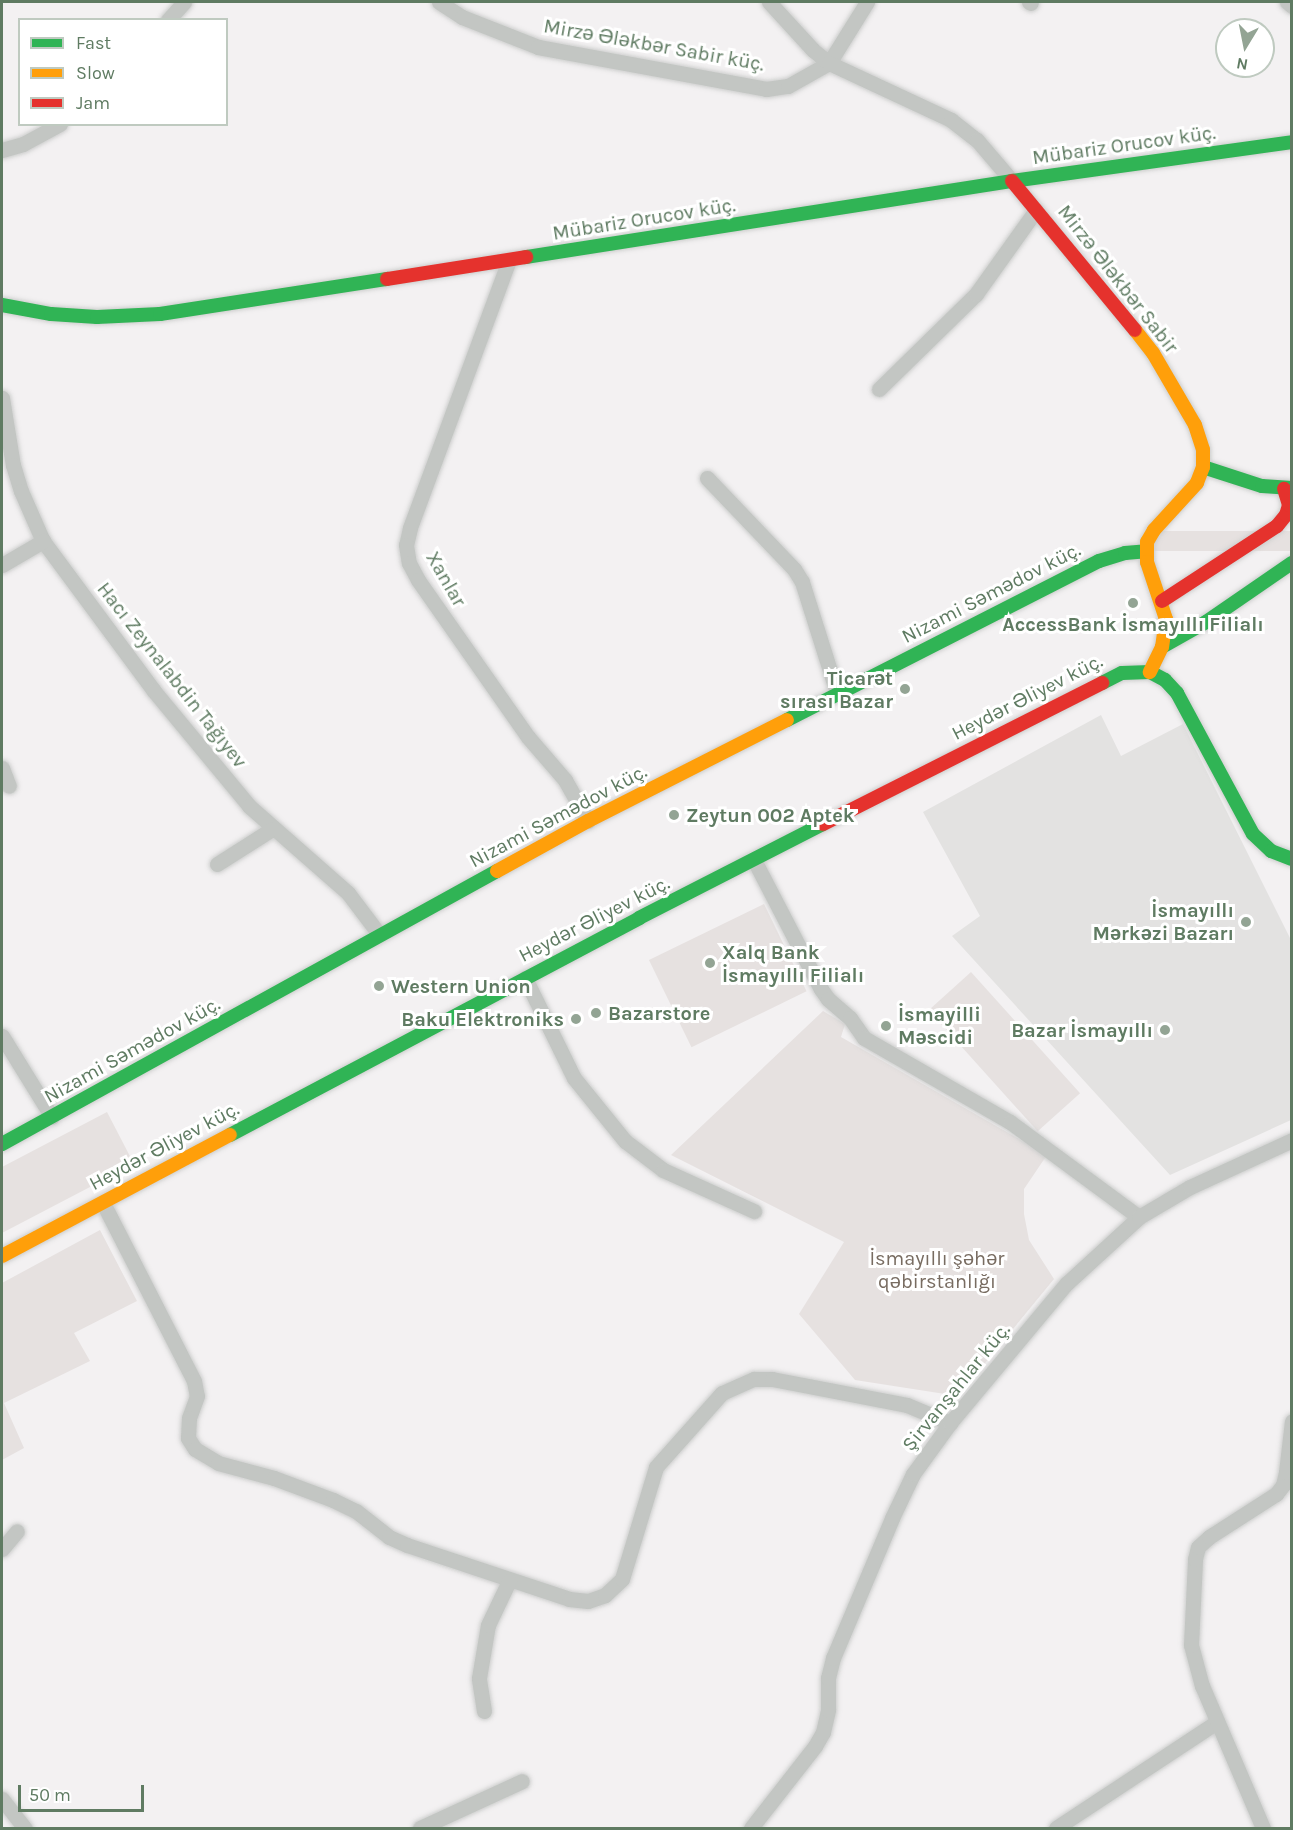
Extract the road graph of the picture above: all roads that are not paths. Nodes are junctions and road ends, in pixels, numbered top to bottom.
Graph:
1 (184, 2) edge
2 (439, 2) edge
3 (769, 2) edge
4 (867, 2) edge
5 (1287, 2) edge
6 (1292, 6) edge
7 (170, 18) edge
8 (829, 63) junction
9 (56, 126) edge
10 (1292, 142) edge
11 (2, 150) edge
12 (1012, 181) junction
13 (1036, 210) junction
14 (509, 260) junction
15 (2, 305) edge
16 (879, 389) dead end
17 (2, 398) edge
18 (1203, 467) junction
19 (707, 478) dead end
20 (1288, 488) edge
21 (43, 542) junction
22 (1146, 551) junction
23 (1292, 563) edge
24 (2, 565) edge
25 (1162, 601) junction
26 (1162, 647) junction
27 (1150, 672) junction
28 (837, 693) junction
29 (2, 768) edge
30 (9, 786) dead end
31 (588, 821) junction
32 (272, 829) junction
33 (1286, 857) edge
34 (754, 860) junction
35 (218, 864) dead end
36 (380, 934) junction
37 (525, 978) junction
38 (2, 1035) edge
39 (52, 1117) junction
40 (1292, 1140) edge
41 (2, 1144) edge
42 (103, 1203) junction
43 (753, 1211) dead end
44 (1138, 1217) junction
45 (2, 1256) edge
46 (1292, 1421) edge
47 (950, 1423) junction
48 (1289, 1474) edge
49 (17, 1532) dead end
50 (2, 1549) edge
51 (509, 1581) junction
52 (484, 1711) dead end
53 (1217, 1722) junction
54 (522, 1781) dead end
55 (2, 1799) edge
56 (18, 1826) edge
57 (420, 1828) edge
58 (752, 1828) edge
59 (1056, 1828) edge
60 (1263, 1828) edge

1 - 7 street
2 - 8 street, Mirzə Ələkbər Sabir küç.
3 - 8 street, Mirzə Ələkbər Sabir
4 - 8 street
5 - 6 street
8 - 12 street, Mirzə Ələkbər Sabir
9 - 11 street
10 - 12 street, Mübariz Orucov küç.
12 - 13 street, Mirzə Ələkbər Sabir
12 - 14 street, Mübariz Orucov küç.
13 - 16 street
13 - 18 street, Mirzə Ələkbər Sabir
14 - 15 street, Mübariz Orucov küç.
14 - 31 street, Xanlar
17 - 21 street, Hacı Zeynalabdin Tağıyev
18 - 20 street
18 - 22 street
19 - 28 street
20 - 25 street
21 - 24 street
21 - 32 street, Hacı Zeynalabdin Tağıyev
22 - 25 street
22 - 28 street, Nizami Səmədov küç.
23 - 26 street
25 - 26 street
26 - 27 street
27 - 33 street
27 - 34 street, Heydər Əliyev küç.
28 - 31 street, Nizami Səmədov küç.
29 - 30 street
31 - 36 street, Nizami Səmədov küç.
32 - 35 street
32 - 36 street, Hacı Zeynalabdin Tağıyev
34 - 37 street, Heydər Əliyev küç.
34 - 44 street
36 - 39 street, Nizami Səmədov küç.
37 - 42 street, Heydər Əliyev küç.
37 - 43 street
38 - 39 street
39 - 41 street, Nizami Səmədov küç.
40 - 44 street, Şirvanşahlar küç.
42 - 45 street, Heydər Əliyev küç.
42 - 51 street
44 - 47 street, Şirvanşahlar küç.
46 - 48 street
47 - 51 street
47 - 58 street, Şirvanşahlar küç.
48 - 53 street
49 - 50 street
51 - 52 street
53 - 59 street
53 - 60 street
54 - 57 street
55 - 56 street

